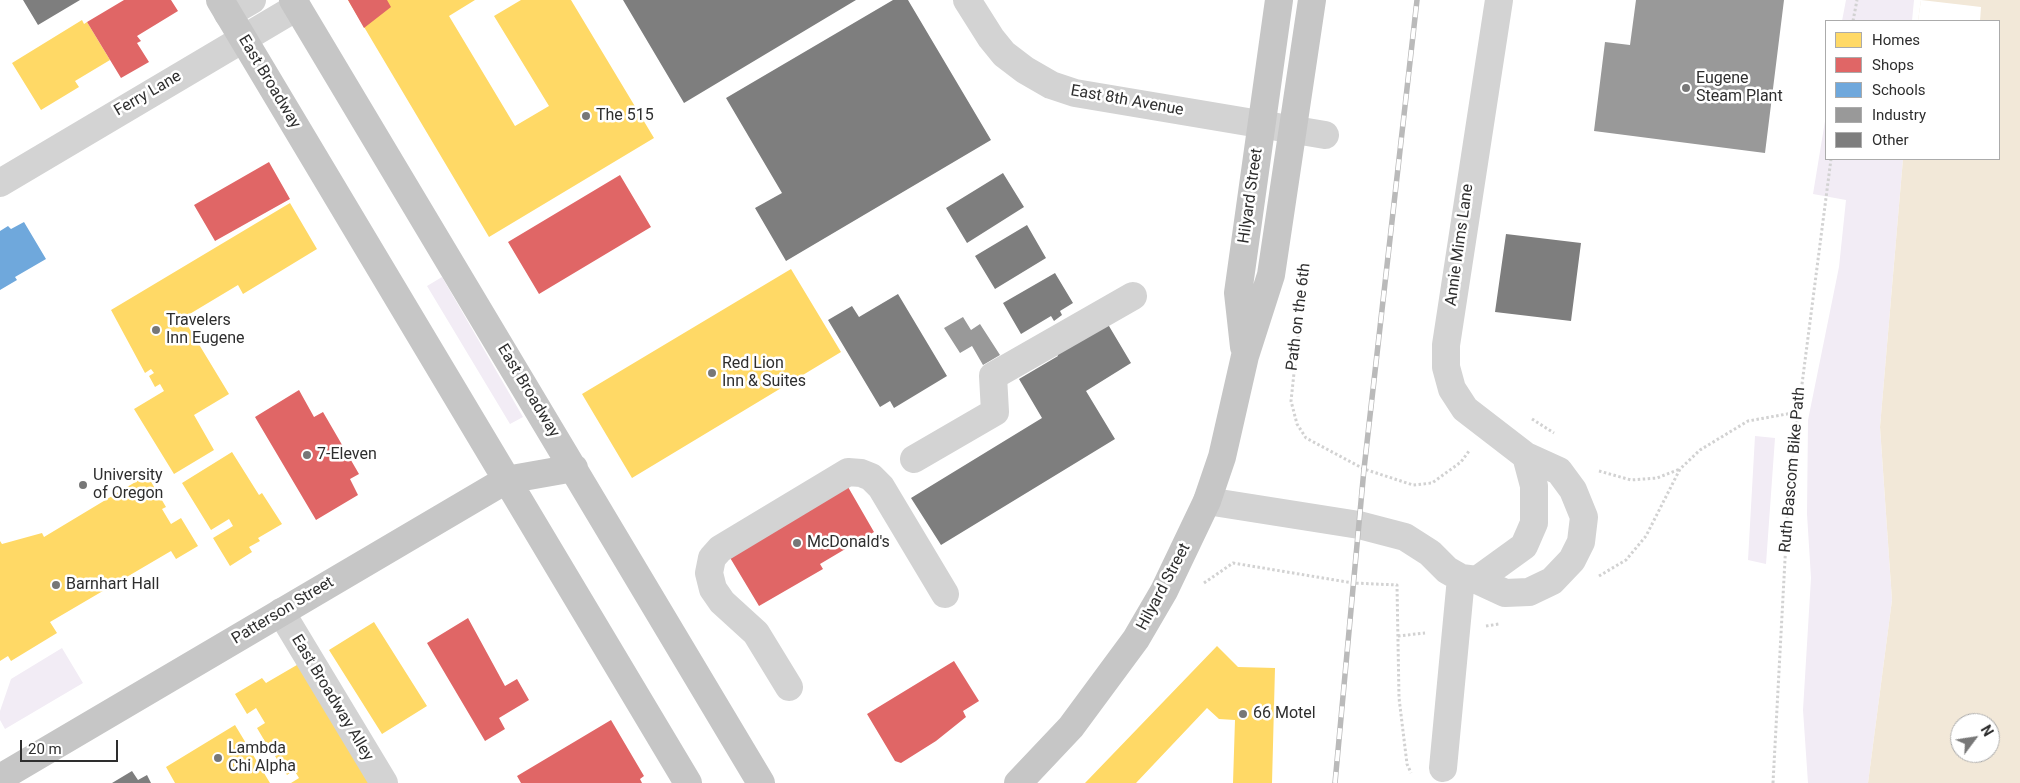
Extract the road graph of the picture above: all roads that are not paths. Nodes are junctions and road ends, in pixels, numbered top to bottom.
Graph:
1 (252, 0) edge
2 (967, 0) edge
3 (1278, 0) edge
4 (1312, 0) edge
5 (1499, 0) edge
6 (295, 3) edge
7 (224, 7) edge
8 (243, 39) junction
9 (1261, 125) junction
10 (1294, 130) junction
11 (1325, 135) dead end
12 (0, 183) edge
13 (1133, 296) dead end
14 (1245, 356) junction
15 (1526, 456) junction
16 (914, 459) dead end
17 (574, 468) junction
18 (506, 480) junction
19 (1207, 501) junction
20 (1469, 579) junction
21 (945, 594) dead end
22 (281, 612) junction
23 (789, 687) dead end
24 (1443, 768) dead end
25 (0, 778) edge
26 (384, 783) edge
27 (688, 783) edge
28 (761, 783) edge
29 (1018, 783) edge

1 - 7 street
2 - 9 street, East 8th Avenue
3 - 9 main road, Hilyard Street
4 - 10 main road, Hilyard Street
5 - 15 street, Annie Mims Lane
6 - 8 street, Ferry Lane
6 - 17 main road, East Broadway
7 - 8 main road, East Broadway
8 - 12 street, Ferry Lane
8 - 18 main road, East Broadway
9 - 10 street, East 8th Avenue
9 - 14 main road, Hilyard Street
10 - 11 street, East 8th Avenue
10 - 14 main road, Hilyard Street
13 - 16 street
14 - 19 main road, Hilyard Street
15 - 20 street
15 - 20 street, Annie Mims Lane
17 - 18 main road, Patterson Street
17 - 28 main road, East Broadway
18 - 22 main road, Patterson Street
18 - 27 main road, East Broadway
19 - 20 street, Annie Mims Lane
19 - 29 main road, Hilyard Street
20 - 24 street
21 - 23 street
22 - 25 main road, Patterson Street
22 - 26 street, East Broadway Alley

